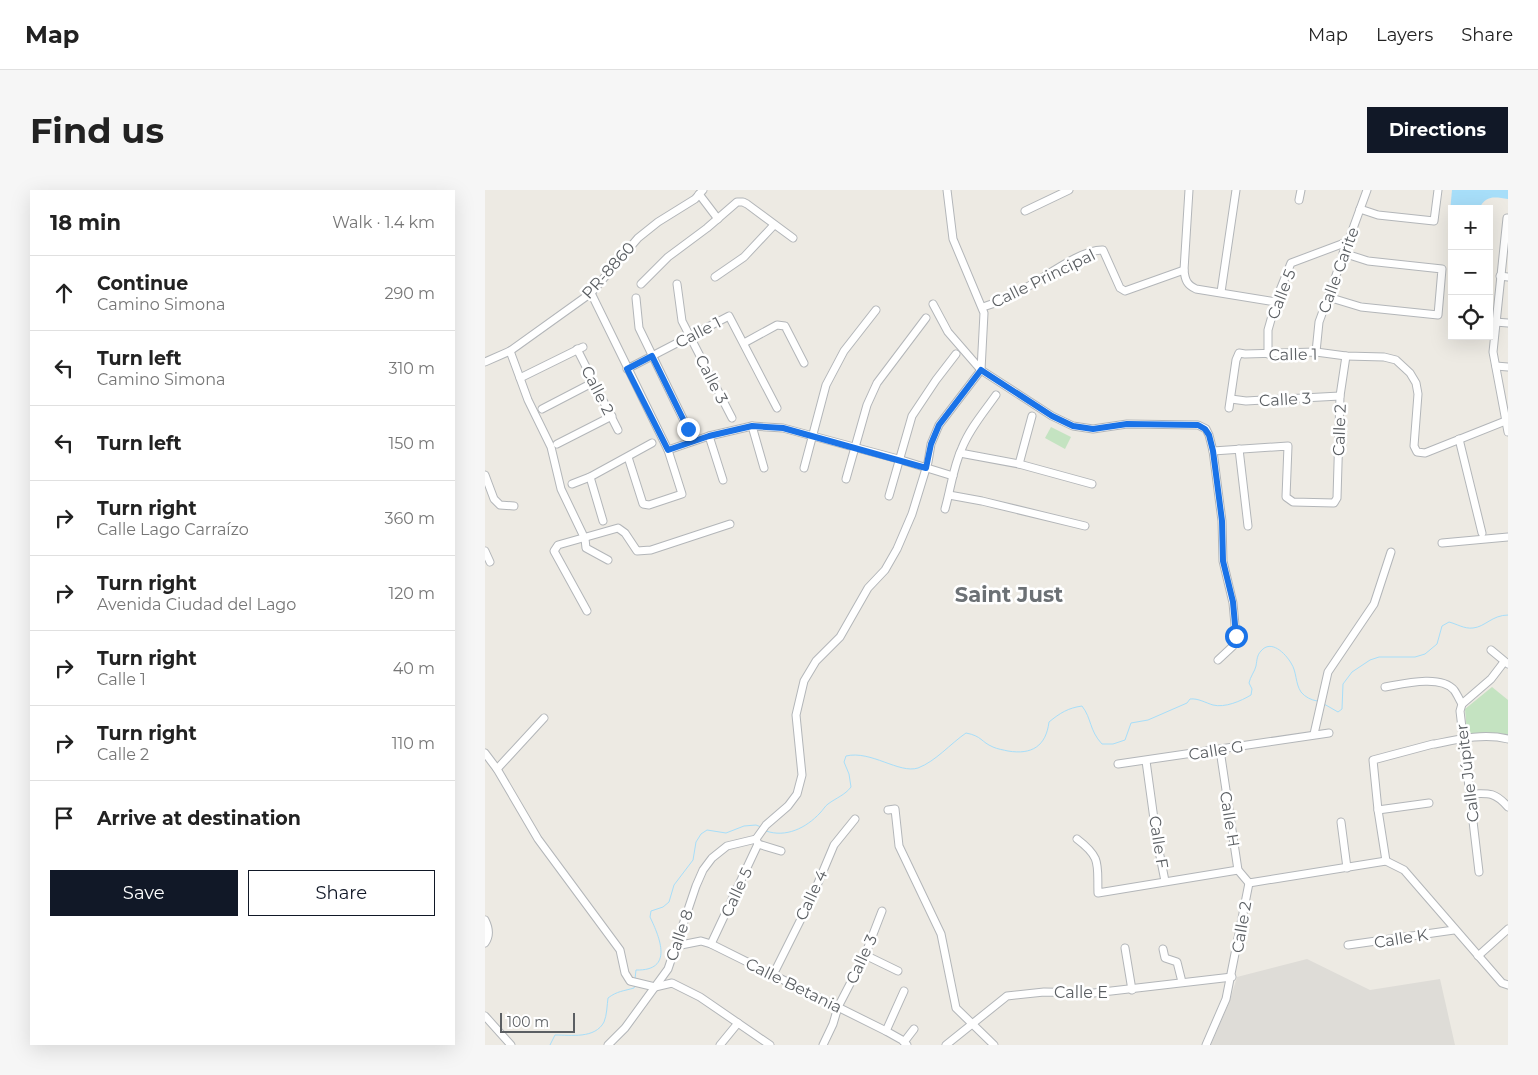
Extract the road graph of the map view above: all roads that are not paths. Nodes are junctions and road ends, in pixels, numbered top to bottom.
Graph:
1 (947, 190) edge
2 (1069, 190) edge
3 (1189, 190) edge
4 (1236, 190) edge
5 (1301, 190) edge
6 (1367, 190) edge
7 (1438, 190) edge
8 (701, 192) edge
9 (1299, 200) dead end
10 (1360, 209) junction
11 (1025, 211) dead end
12 (1507, 218) dead end
13 (718, 219) junction
14 (775, 225) junction
15 (1507, 233) edge
16 (793, 238) dead end
17 (1347, 242) junction
18 (1343, 253) junction
19 (1184, 270) junction
20 (1504, 276) edge
21 (715, 277) dead end
22 (641, 284) dead end
23 (677, 284) dead end
24 (1221, 292) junction
25 (591, 293) junction
26 (1327, 297) junction
27 (636, 298) dead end
28 (1276, 302) junction
29 (933, 304) dead end
30 (983, 307) junction
31 (876, 310) dead end
32 (926, 318) dead end
33 (1495, 322) junction
34 (1508, 323) edge
35 (690, 335) junction
36 (744, 343) junction
37 (510, 351) junction
38 (1316, 352) junction
39 (956, 354) dead end
40 (1269, 354) junction
41 (652, 356) junction
42 (1346, 356) junction
43 (485, 362) edge
44 (804, 363) dead end
45 (1496, 366) junction
46 (1508, 367) edge
47 (627, 369) junction
48 (981, 370) junction
49 (520, 378) junction
50 (594, 382) junction
51 (996, 395) dead end
52 (1340, 396) junction
53 (1231, 399) junction
54 (777, 408) dead end
55 (1229, 408) dead end
56 (542, 409) dead end
57 (611, 416) junction
58 (1032, 416) dead end
59 (732, 418) dead end
60 (1507, 421) edge
61 (752, 426) junction
62 (688, 429) dead end
63 (618, 430) dead end
64 (1508, 432) edge
65 (709, 436) junction
66 (812, 436) junction
67 (1459, 439) junction
68 (652, 443) dead end
69 (557, 444) dead end
70 (855, 447) junction
71 (1239, 449) junction
72 (668, 450) junction
73 (1213, 451) junction
74 (960, 453) junction
75 (628, 458) junction
76 (899, 459) junction
77 (1019, 464) junction
78 (764, 468) dead end
79 (804, 468) dead end
80 (926, 468) junction
81 (485, 475) edge
82 (953, 476) junction
83 (590, 477) junction
84 (846, 479) dead end
85 (723, 480) dead end
86 (572, 484) dead end
87 (1092, 484) dead end
88 (949, 495) junction
89 (889, 496) dead end
90 (514, 506) dead end
91 (945, 509) dead end
92 (603, 521) dead end
93 (729, 524) dead end
94 (1085, 526) dead end
95 (1248, 526) dead end
96 (1482, 533) dead end
97 (1508, 537) edge
98 (585, 539) junction
99 (1442, 543) dead end
100 (485, 551) edge
101 (1391, 552) dead end
102 (608, 560) dead end
103 (490, 562) dead end
104 (587, 611) dead end
105 (1491, 650) dead end
106 (1218, 660) dead end
107 (1506, 663) edge
108 (1385, 687) dead end
109 (1462, 704) junction
110 (544, 718) dead end
111 (1329, 733) dead end
112 (1314, 734) junction
113 (1463, 739) junction
114 (1508, 740) edge
115 (1220, 750) junction
116 (485, 753) edge
117 (1146, 761) junction
118 (1118, 764) dead end
119 (497, 769) junction
120 (1470, 794) junction
121 (1429, 803) dead end
122 (1508, 807) edge
123 (888, 810) dead end
124 (1378, 810) junction
125 (855, 819) dead end
126 (1341, 822) dead end
127 (1077, 840) dead end
128 (757, 842) junction
129 (781, 851) dead end
130 (1386, 861) junction
131 (1347, 868) junction
132 (1238, 870) junction
133 (1479, 872) dead end
134 (1165, 881) junction
135 (1249, 883) junction
136 (882, 911) dead end
137 (485, 920) edge
138 (1508, 929) edge
139 (1454, 930) junction
140 (485, 943) edge
141 (711, 944) junction
142 (1348, 945) dead end
143 (676, 946) junction
144 (1125, 948) dead end
145 (1163, 949) dead end
146 (865, 955) junction
147 (1478, 956) junction
148 (899, 971) dead end
149 (773, 975) junction
150 (1232, 977) junction
151 (1182, 982) junction
152 (1508, 985) edge
153 (655, 987) junction
154 (1132, 990) junction
155 (904, 991) dead end
156 (838, 1007) junction
157 (485, 1016) edge
158 (739, 1023) junction
159 (972, 1025) junction
160 (914, 1029) dead end
161 (886, 1031) junction
162 (906, 1044) edge
163 (511, 1045) edge
164 (608, 1045) edge
165 (720, 1045) edge
166 (770, 1045) edge
167 (823, 1045) edge
168 (946, 1045) edge
169 (994, 1045) edge
170 (1206, 1045) edge

1 - 30 street
2 - 11 street
3 - 19 street
4 - 24 street
5 - 9 street
6 - 10 street, Calle Carite
7 - 10 street
8 - 13 street
8 - 25 street, PR-8860 / PR-8860
10 - 17 street, Calle Carite
12 - 15 street
13 - 14 street
13 - 22 street
14 - 16 street
14 - 21 street
15 - 20 street
17 - 18 street, Calle Carite
17 - 28 street, Calle 5
18 - 26 street, Calle Carite
18 - 26 street
19 - 24 street
19 - 30 street, Calle Principal
20 - 33 street
23 - 35 street, Calle 3
24 - 28 street
25 - 37 street, PR-8860 / PR-8860
25 - 47 street
26 - 38 street, Calle Carite
27 - 41 street
28 - 40 street, Calle 5
29 - 48 street
30 - 48 street
31 - 66 street
32 - 70 street
33 - 34 street
33 - 45 street
35 - 36 street, Calle 1
35 - 41 street, Calle 1
35 - 59 street, Calle 3
36 - 44 street
36 - 54 street, Calle 1
37 - 43 street, PR-8860 / PR-8860
37 - 49 street
38 - 40 street, Calle 1
38 - 42 street, Calle 1
39 - 76 street
40 - 53 street, Calle 1
41 - 47 street, Calle 1
41 - 62 street
42 - 52 street, Calle 2
42 - 67 street, Calle 1
45 - 46 street
45 - 60 street
47 - 72 street
48 - 73 street
48 - 80 street, Calle 5
49 - 50 street, Calle 2
49 - 98 street
50 - 56 street
50 - 57 street, Calle 2
51 - 74 street
52 - 53 street, Calle 3
52 - 71 street, Calle 2
53 - 55 street
57 - 63 street, Calle 2
57 - 69 street
58 - 77 street
60 - 64 street
60 - 67 street
61 - 65 street
61 - 66 street
61 - 78 street
65 - 72 street
65 - 85 street
66 - 70 street
66 - 79 street
67 - 96 street
68 - 75 street
70 - 76 street
70 - 84 street
71 - 73 street
71 - 95 street
72 - 75 street
73 - 106 street
74 - 77 street
74 - 82 street
75 - 83 street
76 - 80 street
76 - 89 street
77 - 87 street
80 - 82 street
80 - 128 street, Calle 5
81 - 90 street
82 - 88 street
83 - 86 street
83 - 92 street
88 - 91 street
88 - 94 street
93 - 98 street
97 - 99 street
98 - 102 street
98 - 104 street
100 - 103 street
101 - 112 street
105 - 107 street
107 - 109 street, Calle Júpiter
108 - 109 street
109 - 113 street, Calle Júpiter
110 - 119 street
111 - 112 street, Calle G
112 - 115 street, Calle G
113 - 114 street
113 - 120 street, Calle Júpiter
113 - 124 street
115 - 117 street, Calle G
115 - 132 street, Calle H
116 - 119 street
117 - 118 street, Calle G
117 - 134 street, Calle F
119 - 153 street
120 - 122 street
120 - 133 street, Calle Júpiter
121 - 124 street
123 - 159 street
124 - 130 street
125 - 149 street, Calle 4
126 - 131 street
127 - 134 street
128 - 129 street
128 - 141 street, Calle 5
128 - 143 street, Calle 8
130 - 131 street, Calle 2
130 - 139 street
131 - 135 street, Calle 2
132 - 134 street, Calle F
132 - 135 street, Calle H
135 - 150 street, Calle 2
136 - 146 street, Calle 3
137 - 140 street
138 - 147 street
139 - 142 street, Calle K
139 - 147 street
141 - 143 street, Calle Betania
141 - 149 street, Calle Betania
143 - 153 street, Calle 8
144 - 154 street
145 - 151 street
146 - 148 street
146 - 156 street, Calle 3
147 - 152 street
149 - 156 street, Calle Betania
150 - 151 street, Calle E
150 - 170 street, Calle 2
151 - 154 street, Calle E
153 - 158 street
153 - 164 street, Calle 8
154 - 159 street, Calle E
155 - 161 street
156 - 161 street, Calle Betania
156 - 167 street, Calle 3
157 - 163 street
158 - 165 street
158 - 166 street
159 - 168 street, Calle E
159 - 169 street
160 - 162 street
161 - 162 street, Calle Betania

